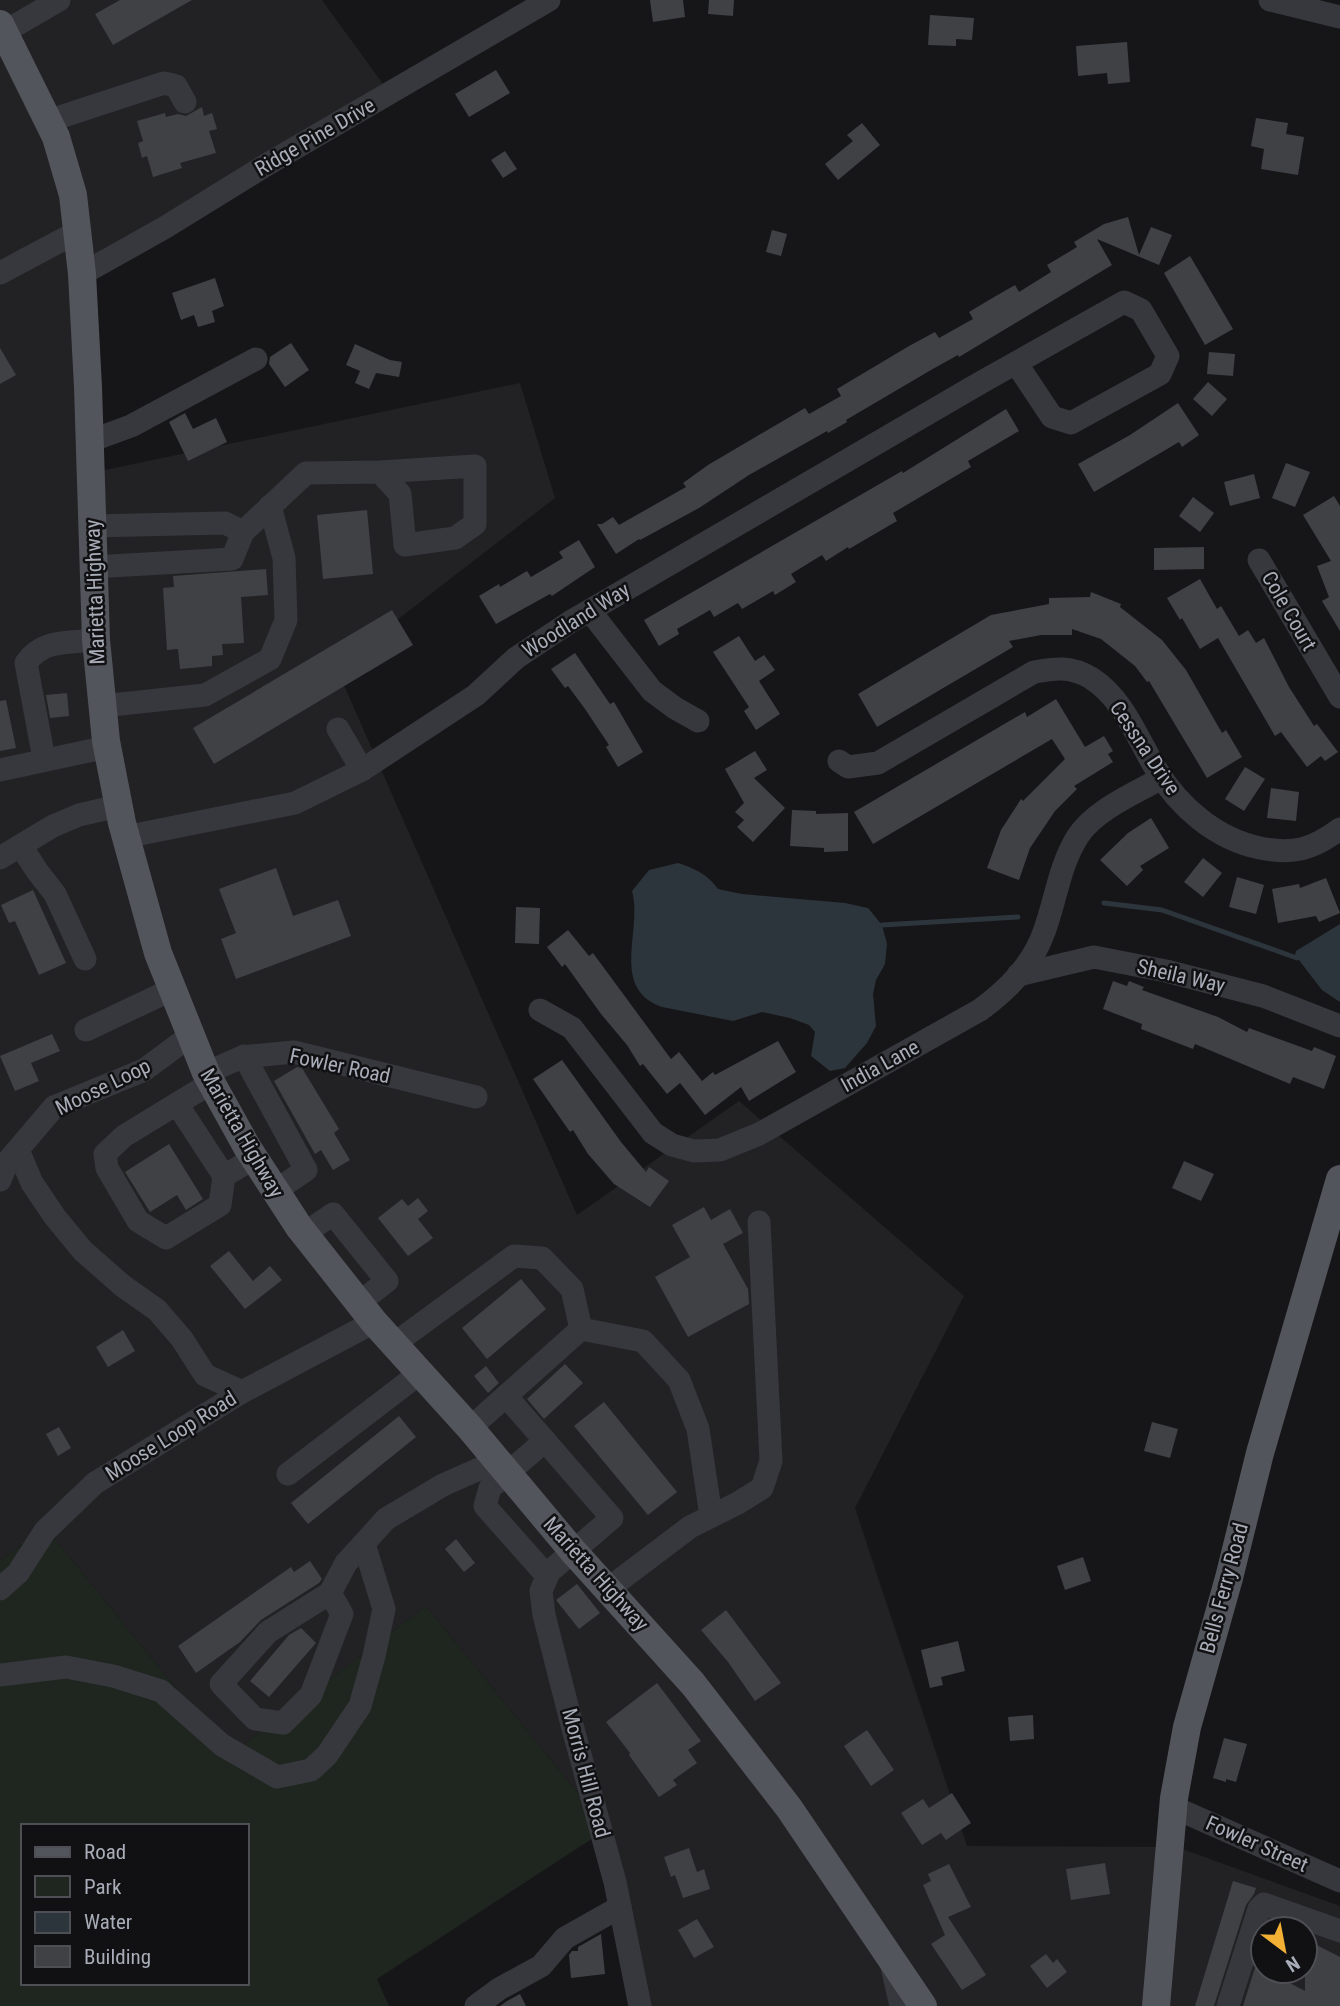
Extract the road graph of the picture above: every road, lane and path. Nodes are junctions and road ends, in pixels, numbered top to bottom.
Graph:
1 (59, 0) edge
2 (549, 0) edge
3 (1270, 0) edge
4 (1340, 17) edge
5 (2, 28) edge
6 (185, 102) dead end
7 (48, 121) junction
8 (77, 232) junction
9 (0, 273) edge
10 (82, 274) junction
11 (256, 359) dead end
12 (1017, 363) junction
13 (90, 441) junction
14 (380, 472) junction
15 (270, 506) junction
16 (92, 526) junction
17 (243, 532) junction
18 (1259, 560) dead end
19 (93, 566) junction
20 (590, 611) junction
21 (96, 640) junction
22 (1340, 697) edge
23 (102, 706) junction
24 (698, 721) dead end
25 (338, 729) dead end
26 (107, 747) junction
27 (44, 759) junction
28 (839, 761) dead end
29 (0, 770) edge
30 (362, 770) junction
31 (1162, 778) junction
32 (118, 806) junction
33 (1340, 829) edge
34 (125, 837) junction
35 (21, 846) junction
36 (0, 858) edge
37 (85, 959) dead end
38 (1018, 975) junction
39 (171, 990) junction
40 (540, 1010) dead end
41 (1340, 1026) edge
42 (86, 1030) dead end
43 (190, 1036) junction
44 (244, 1056) junction
45 (209, 1078) junction
46 (476, 1097) dead end
47 (177, 1104) junction
48 (18, 1150) junction
49 (254, 1158) junction
50 (224, 1176) junction
51 (1340, 1179) edge
52 (0, 1180) edge
53 (275, 1191) junction
54 (759, 1222) dead end
55 (367, 1313) junction
56 (580, 1329) junction
57 (394, 1344) junction
58 (420, 1373) junction
59 (242, 1392) junction
60 (506, 1396) junction
61 (470, 1428) junction
62 (545, 1441) junction
63 (502, 1467) junction
64 (288, 1474) dead end
65 (711, 1516) junction
66 (364, 1544) junction
67 (572, 1550) junction
68 (547, 1576) junction
69 (0, 1589) edge
70 (608, 1589) junction
71 (330, 1593) junction
72 (0, 1675) edge
73 (1173, 1807) junction
74 (1340, 1881) edge
75 (620, 1907) junction
76 (1340, 1931) edge
77 (890, 1957) junction
78 (476, 2006) edge
79 (640, 2006) edge
80 (901, 2006) edge
81 (923, 2006) edge
82 (1156, 2006) edge
83 (1228, 2006) edge

1 - 5 street
2 - 10 street, Ridge Pine Drive
3 - 4 street
5 - 7 main road, Marietta Highway
6 - 7 street
7 - 8 main road, Marietta Highway
8 - 9 street
8 - 10 main road, Marietta Highway
10 - 13 main road, Marietta Highway
11 - 13 street
12 - 12 street, Woodland Way
12 - 20 street, Woodland Way
13 - 16 main road, Marietta Highway
14 - 14 street
14 - 15 street
15 - 17 street
15 - 23 street
16 - 17 street
16 - 19 main road, Marietta Highway
17 - 19 street
18 - 22 street, Cole Court
19 - 21 main road, Marietta Highway
20 - 24 street
20 - 30 street, Woodland Way
21 - 23 main road, Marietta Highway
21 - 27 street
23 - 26 main road, Marietta Highway
25 - 30 street
26 - 27 street
26 - 32 main road, Marietta Highway
27 - 29 street
28 - 31 street, Cessna Drive
30 - 34 street, Woodland Way
31 - 33 street, Cessna Drive
31 - 38 street, India Lane
32 - 34 main road, Marietta Highway
32 - 35 street
34 - 39 main road, Marietta Highway
35 - 36 street
35 - 37 street
38 - 40 street, India Lane
38 - 41 street, Sheila Way
39 - 42 street
39 - 43 main road, Marietta Highway
43 - 45 main road, Marietta Highway
43 - 48 street, Moose Loop
44 - 45 street, Fowler Road
44 - 46 street, Fowler Road
44 - 53 street
45 - 47 street, Fowler Road
45 - 49 main road, Marietta Highway
47 - 50 street
47 - 50 street
48 - 52 street, Moose Loop
48 - 59 street
49 - 50 street
49 - 53 main road, Marietta Highway
51 - 73 main road, Bells Ferry Road
53 - 55 main road, Marietta Highway
54 - 65 street
55 - 57 main road, Marietta Highway
55 - 59 street, Moose Loop Road
56 - 57 street
56 - 60 street
56 - 65 street
57 - 58 main road, Marietta Highway
58 - 61 main road, Marietta Highway
58 - 64 street
59 - 69 street, Moose Loop Road
60 - 61 street
60 - 62 street
61 - 63 main road, Marietta Highway
62 - 63 street
62 - 67 street
63 - 66 street
63 - 67 main road, Marietta Highway
63 - 68 street
65 - 70 street
66 - 71 street
66 - 72 street
67 - 68 street
67 - 70 main road, Marietta Highway
68 - 75 street, Morris Hill Road
70 - 77 main road, Marietta Highway
71 - 71 street
73 - 74 street, Fowler Street
73 - 82 main road, Bells Ferry Road
75 - 78 street
75 - 79 street, Morris Hill Road
76 - 83 street
77 - 80 street
77 - 81 main road, Marietta Highway

